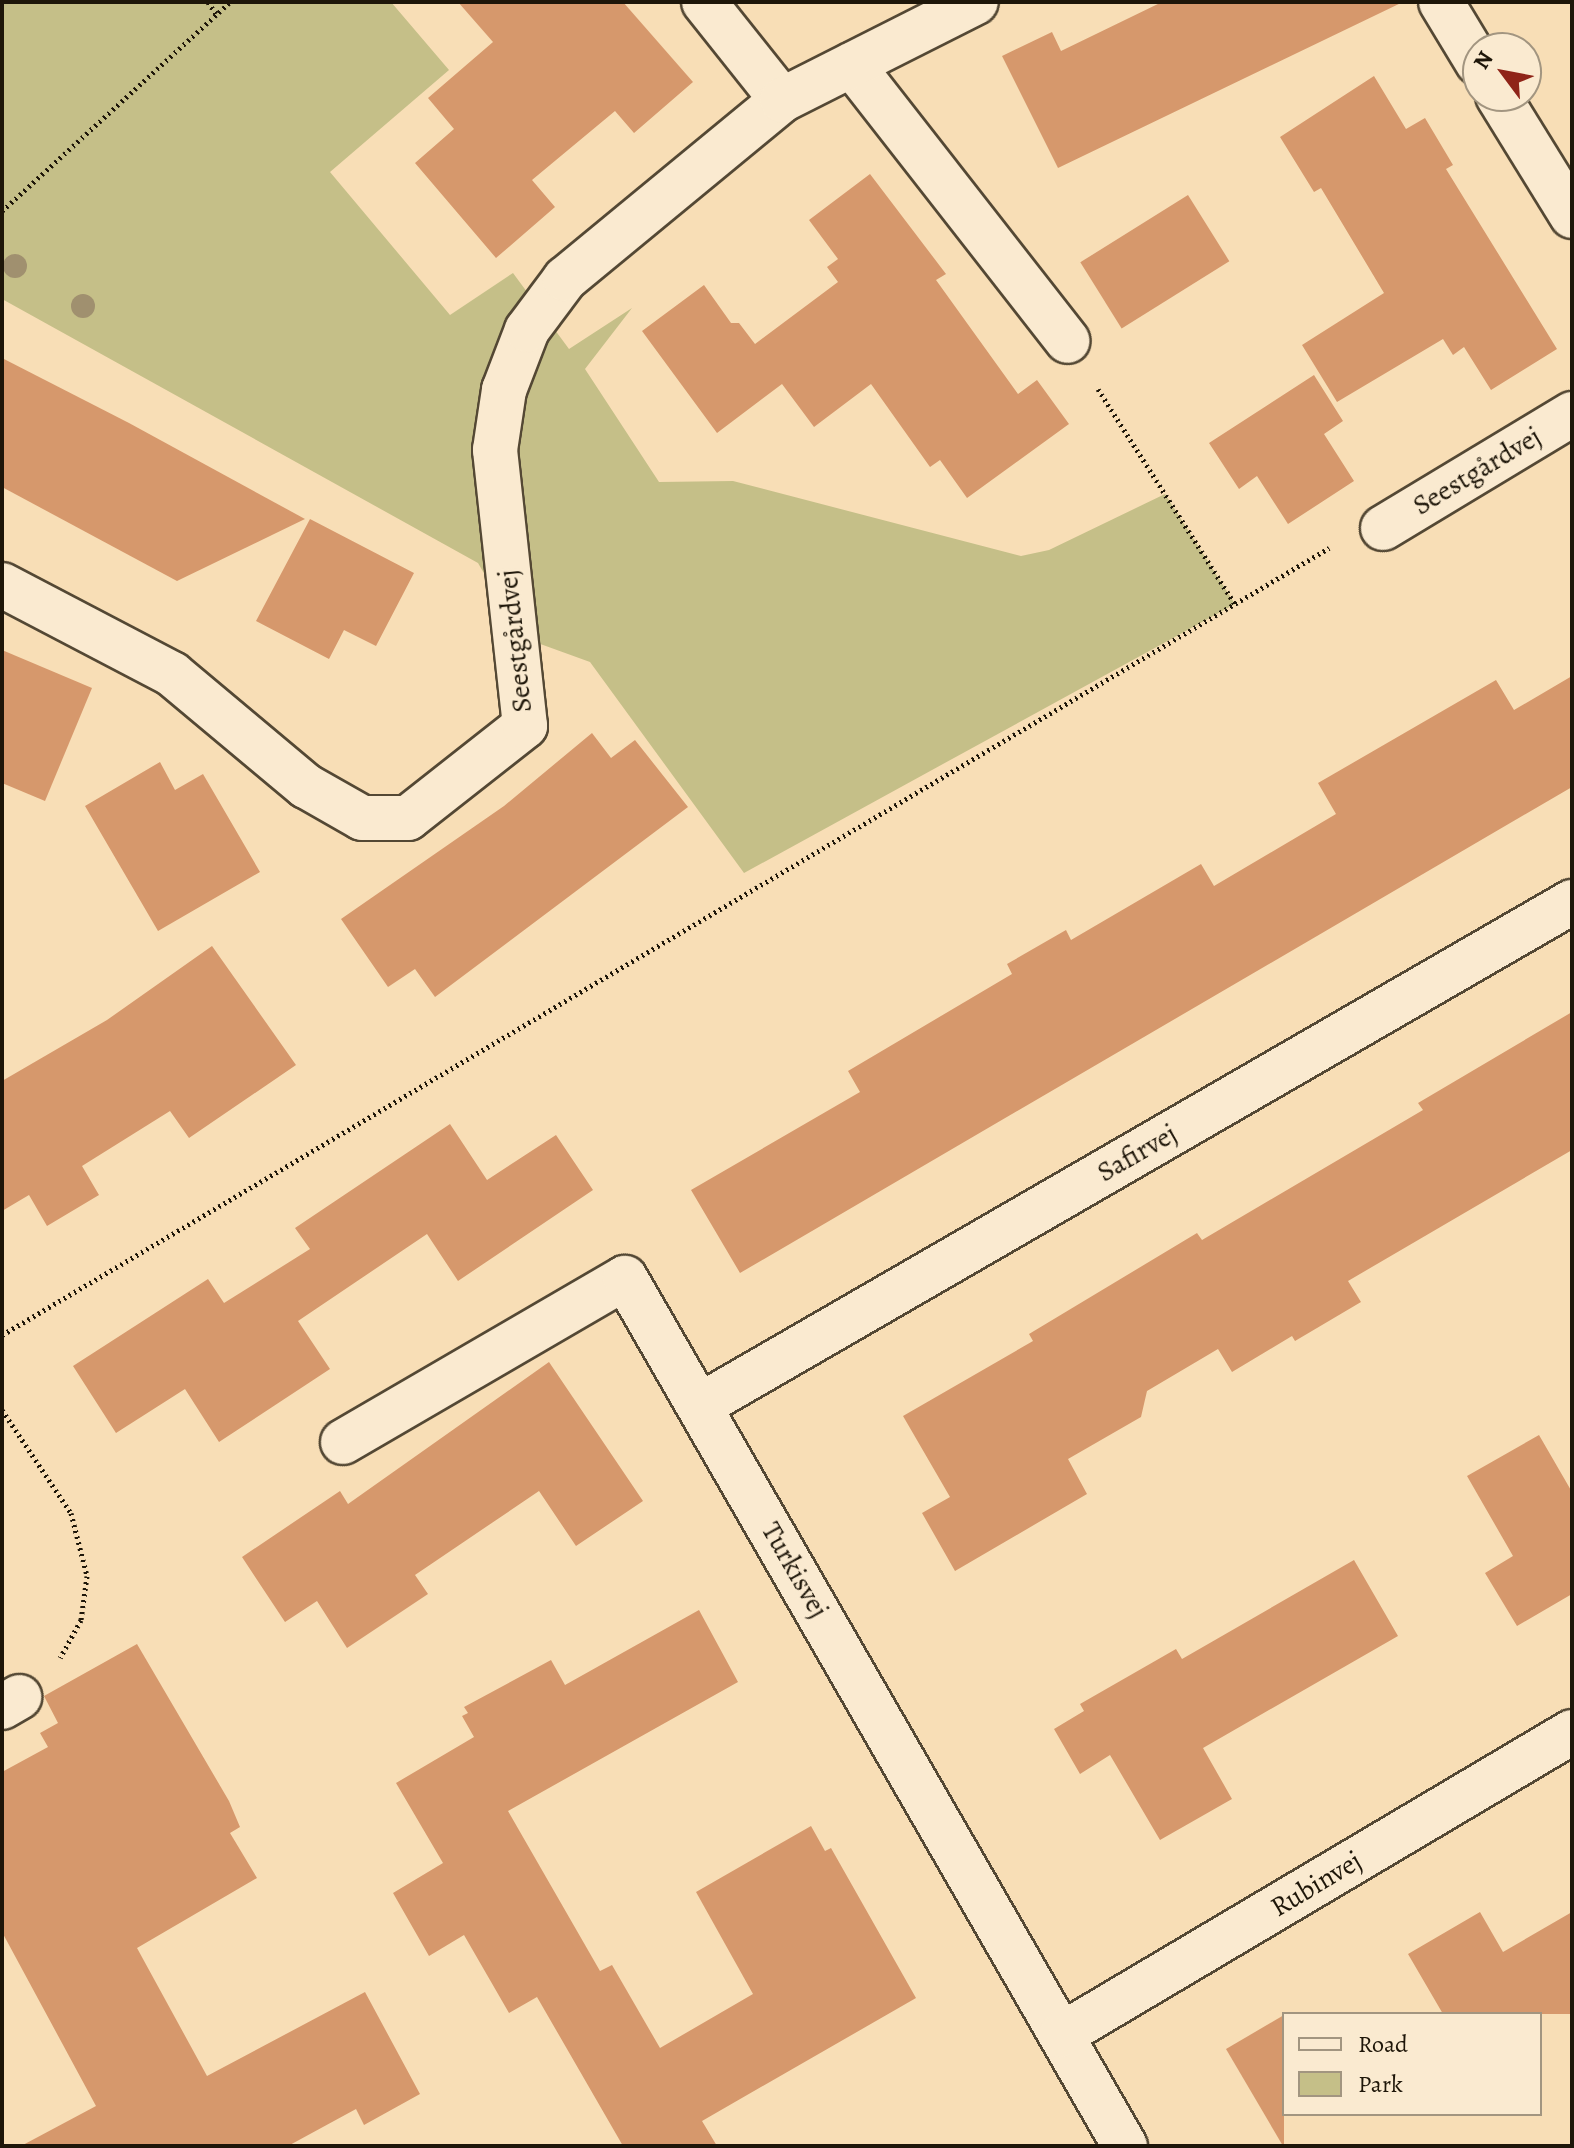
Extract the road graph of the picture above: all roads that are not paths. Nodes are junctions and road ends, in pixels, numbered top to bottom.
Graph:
1 (704, 2) edge
2 (976, 2) edge
3 (1441, 2) edge
4 (1462, 37) edge
5 (852, 65) junction
6 (782, 100) junction
7 (1508, 112) edge
8 (1572, 216) edge
9 (1068, 341) road end
10 (1572, 414) edge
11 (1383, 528) road end
12 (2, 585) edge
13 (1572, 902) edge
14 (701, 1405) junction
15 (343, 1442) dead end
16 (1572, 1732) edge
17 (1061, 2035) junction
18 (1125, 2146) edge

1 - 6 street
2 - 5 street, Seestgårdvej
3 - 4 street
5 - 6 street, Seestgårdvej
5 - 9 street
6 - 12 street, Seestgårdvej
7 - 8 street
10 - 11 street, Seestgårdvej
13 - 14 street, Safirvej
14 - 15 street, Turkisvej
14 - 17 street, Turkisvej
16 - 17 street, Rubinvej
17 - 18 street, Turkisvej

